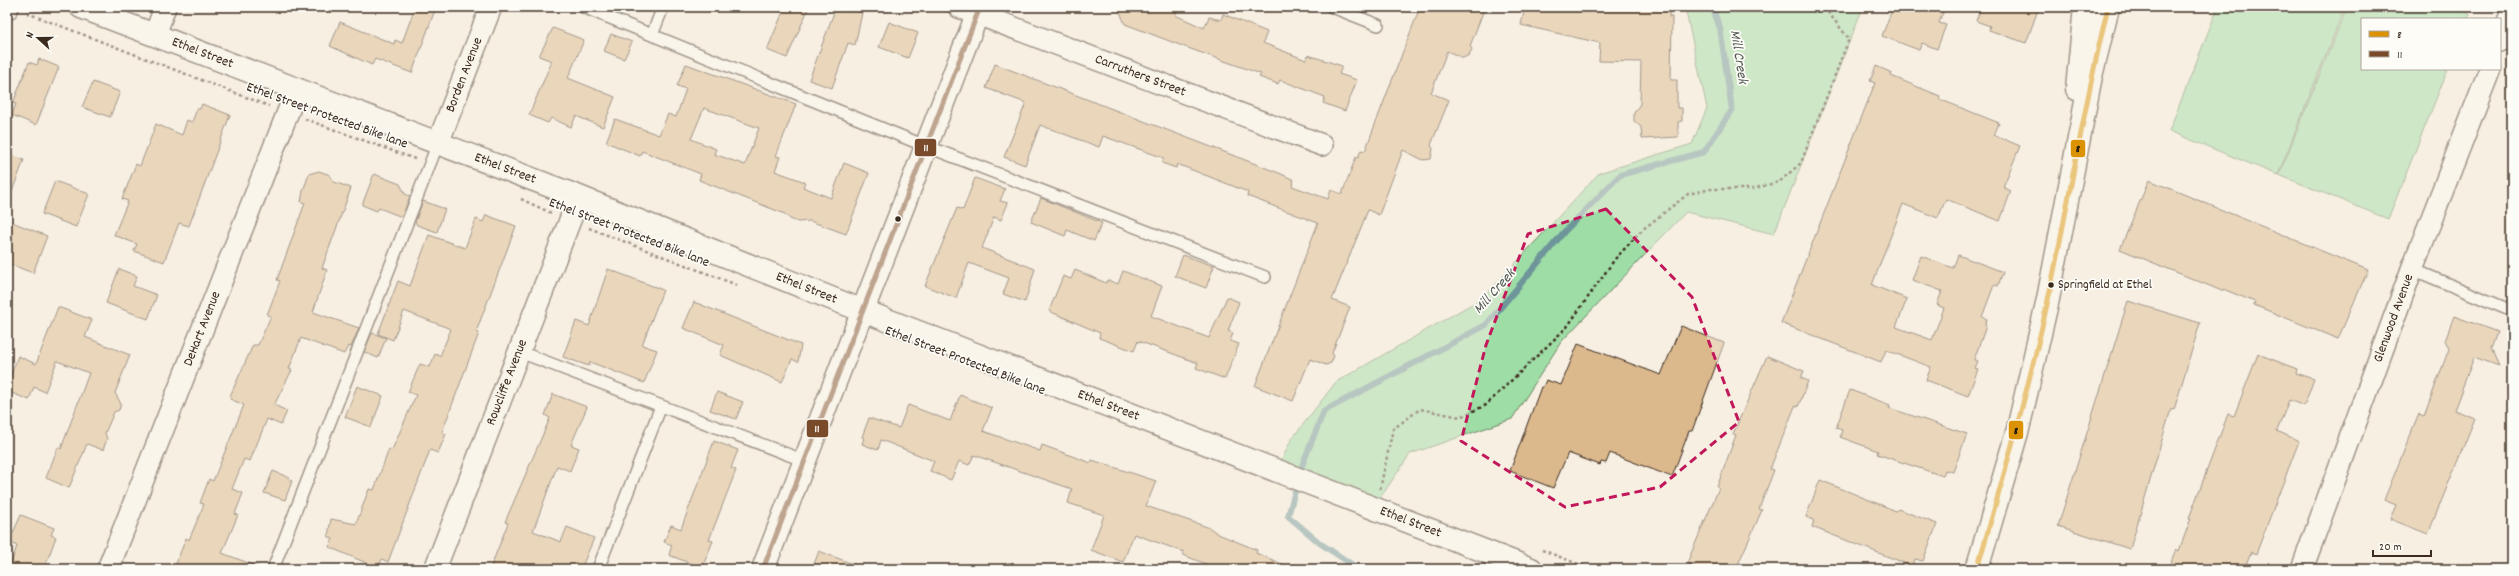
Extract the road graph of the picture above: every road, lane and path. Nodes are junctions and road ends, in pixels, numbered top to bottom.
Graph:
1 (81, 7) edge
2 (165, 7) edge
3 (491, 7) edge
4 (583, 7) edge
5 (662, 7) edge
6 (1332, 7) edge
7 (1824, 7) edge
8 (2085, 7) edge
9 (2108, 7) edge
10 (11, 9) edge
11 (972, 9) edge
12 (2512, 11) edge
13 (1378, 25) dead end
14 (155, 34) junction
15 (652, 35) junction
16 (2501, 39) edge
17 (2490, 70) edge
18 (297, 89) junction
19 (288, 113) junction
20 (438, 143) junction
21 (1322, 145) dead end
22 (926, 146) junction
23 (432, 165) junction
24 (2072, 166) junction
25 (519, 197) dead end
26 (579, 197) junction
27 (570, 221) junction
28 (2412, 269) junction
29 (1265, 277) dead end
30 (739, 286) dead end
31 (864, 310) junction
32 (2512, 311) edge
33 (520, 352) junction
34 (661, 406) junction
35 (805, 461) junction
36 (1374, 509) junction
37 (108, 569) edge
38 (273, 569) edge
39 (435, 569) edge
40 (598, 569) edge
41 (763, 569) edge
42 (1531, 569) edge
43 (1977, 569) edge
44 (2302, 569) edge

1 - 14 street, Ethel Street
2 - 14 street
3 - 20 street, Borden Avenue
4 - 15 lane
5 - 15 lane
6 - 13 lane
7 - 36 path
8 - 24 street
9 - 24 street
10 - 19 path, Ethel Street Protected Bike lane
11 - 21 street, Carruthers Street
11 - 22 street
12 - 16 street
14 - 18 street, Ethel Street
15 - 22 lane
17 - 28 street, Glenwood Avenue
18 - 19 street, DeHart Avenue
18 - 20 street, Ethel Street
19 - 23 path, Ethel Street Protected Bike lane
19 - 37 street, DeHart Avenue
20 - 23 lane
20 - 26 street, Ethel Street
22 - 29 lane
22 - 31 street
23 - 38 lane
24 - 43 street
25 - 27 path, Ethel Street Protected Bike lane
26 - 27 street, Rowcliffe Avenue
26 - 31 street, Ethel Street
27 - 30 path, Ethel Street Protected Bike lane
27 - 33 street, Rowcliffe Avenue
28 - 32 lane
28 - 44 street, Glenwood Avenue
31 - 35 street
31 - 36 street, Ethel Street
33 - 34 lane
33 - 39 street, Rowcliffe Avenue
34 - 35 lane
34 - 40 lane
35 - 41 street
36 - 42 street, Ethel Street

